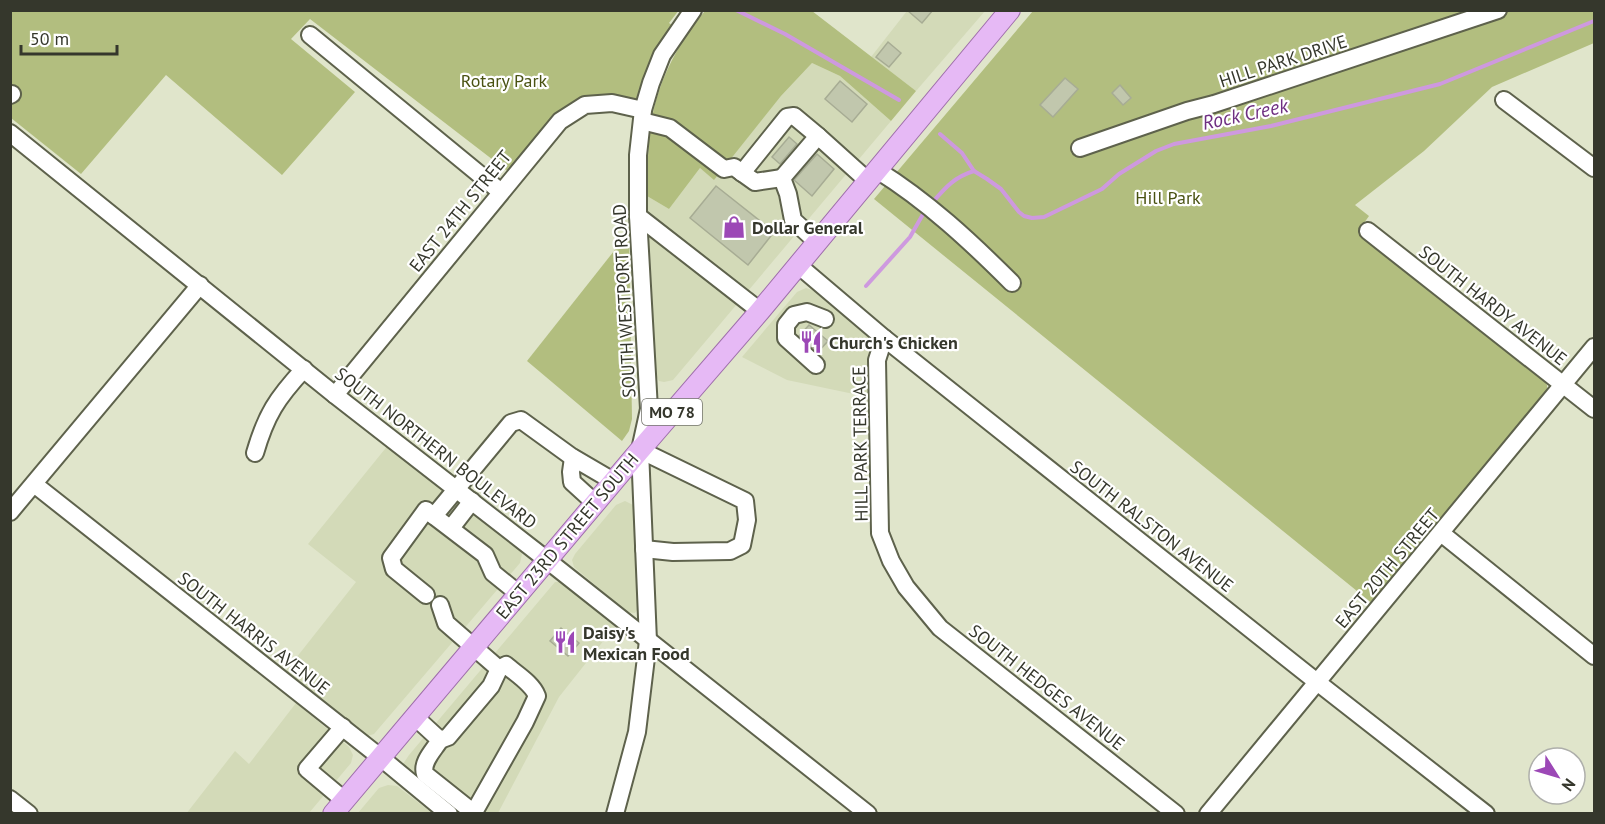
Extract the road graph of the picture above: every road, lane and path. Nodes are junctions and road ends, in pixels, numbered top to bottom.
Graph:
1 (693, 10) edge
2 (1010, 10) edge
3 (1498, 10) edge
4 (310, 35) dead end
5 (1504, 100) dead end
6 (643, 116) junction
7 (10, 133) edge
8 (818, 136) junction
9 (1080, 148) dead end
10 (1594, 168) edge
11 (742, 173) junction
12 (872, 176) junction
13 (782, 178) junction
14 (501, 192) junction
15 (638, 216) junction
16 (1368, 231) dead end
17 (817, 242) junction
18 (798, 265) junction
19 (1012, 283) dead end
20 (200, 285) junction
21 (760, 311) junction
22 (825, 319) dead end
23 (786, 325) junction
24 (884, 338) junction
25 (774, 341) dead end
26 (1594, 347) edge
27 (816, 365) dead end
28 (304, 369) junction
29 (1564, 386) junction
30 (335, 394) junction
31 (1594, 409) edge
32 (640, 450) junction
33 (255, 453) dead end
34 (573, 458) junction
35 (613, 481) junction
36 (34, 484) junction
37 (456, 489) junction
38 (472, 501) junction
39 (595, 502) junction
40 (10, 513) edge
41 (434, 516) junction
42 (451, 528) junction
43 (1441, 533) junction
44 (644, 549) junction
45 (547, 560) junction
46 (903, 582) joint
47 (426, 594) dead end
48 (519, 594) junction
49 (440, 606) dead end
50 (648, 640) junction
51 (473, 647) junction
52 (1594, 656) edge
53 (499, 669) junction
54 (1317, 682) junction
55 (415, 717) junction
56 (343, 727) junction
57 (440, 740) junction
58 (381, 757) junction
59 (430, 788) junction
60 (10, 799) edge
61 (338, 807) edge
62 (442, 811) edge
63 (29, 813) edge
64 (474, 813) edge
65 (615, 813) edge
66 (868, 813) edge
67 (1176, 813) edge
68 (1209, 813) edge
69 (1486, 813) edge

1 - 6 street, SOUTH WESTPORT ROAD
2 - 12 main road, EAST 23RD STREET SOUTH / MO 78
3 - 9 street, HILL PARK DRIVE
4 - 14 street
5 - 10 street
6 - 11 street, EAST 24TH STREET
6 - 14 street, EAST 24TH STREET
6 - 15 street, SOUTH WESTPORT ROAD
7 - 20 street, SOUTH NORTHERN BOULEVARD
8 - 11 street
8 - 12 street
8 - 13 street
11 - 13 street, EAST 24TH STREET
12 - 17 main road, EAST 23RD STREET SOUTH / MO 78
12 - 19 street
13 - 17 street
14 - 30 street, EAST 24TH STREET
15 - 21 street
15 - 32 street, SOUTH WESTPORT ROAD
16 - 29 street, SOUTH HARDY AVENUE
17 - 18 main road, EAST 23RD STREET SOUTH / MO 78
18 - 21 main road, EAST 23RD STREET SOUTH / MO 78
18 - 24 street, SOUTH RALSTON AVENUE
20 - 28 street, SOUTH NORTHERN BOULEVARD
20 - 36 street
21 - 32 main road, EAST 23RD STREET SOUTH / MO 78
22 - 23 street
23 - 25 street
23 - 27 street
24 - 46 street, HILL PARK TERRACE
24 - 54 street, SOUTH RALSTON AVENUE
26 - 29 street, EAST 20TH STREET
28 - 30 street, SOUTH NORTHERN BOULEVARD
28 - 33 street
29 - 31 street, SOUTH HARDY AVENUE
29 - 43 street, EAST 20TH STREET
30 - 37 street, SOUTH NORTHERN BOULEVARD
32 - 35 main road, EAST 23RD STREET SOUTH / MO 78
32 - 44 street, SOUTH WESTPORT ROAD
32 - 44 street
34 - 35 street
34 - 37 street
34 - 39 street
35 - 39 main road, EAST 23RD STREET SOUTH / MO 78
36 - 40 street
36 - 56 street, SOUTH HARRIS AVENUE
37 - 38 street, SOUTH NORTHERN BOULEVARD
37 - 41 street
38 - 42 street
38 - 45 street, SOUTH NORTHERN BOULEVARD
39 - 45 main road, EAST 23RD STREET SOUTH / MO 78
41 - 42 street
41 - 47 street
42 - 48 street
43 - 52 street
43 - 54 street, EAST 20TH STREET
44 - 50 street, SOUTH WESTPORT ROAD
45 - 48 main road, EAST 23RD STREET SOUTH / MO 78
45 - 50 street, SOUTH NORTHERN BOULEVARD
46 - 67 street, SOUTH HEDGES AVENUE
48 - 51 main road, EAST 23RD STREET SOUTH / MO 78
49 - 51 street
50 - 65 street, SOUTH WESTPORT ROAD
50 - 66 street, SOUTH NORTHERN BOULEVARD
51 - 53 street
51 - 55 main road, EAST 23RD STREET SOUTH / MO 78
53 - 57 street
53 - 64 street
54 - 68 street, EAST 20TH STREET
54 - 69 street, SOUTH RALSTON AVENUE
55 - 57 street
55 - 58 main road, EAST 23RD STREET SOUTH / MO 78
56 - 58 street, SOUTH HARRIS AVENUE
56 - 61 street
57 - 59 street
58 - 59 street, SOUTH HARRIS AVENUE
58 - 61 main road, EAST 23RD STREET SOUTH / MO 78
59 - 62 street, SOUTH HARRIS AVENUE
59 - 64 street
60 - 63 street

